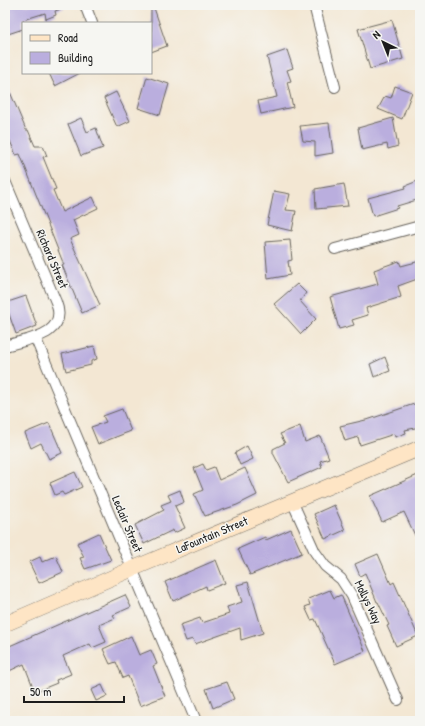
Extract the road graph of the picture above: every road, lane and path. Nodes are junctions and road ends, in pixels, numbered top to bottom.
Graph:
1 (85, 5) edge
2 (314, 5) edge
3 (92, 22) edge
4 (335, 87) dead end
5 (5, 181) edge
6 (420, 226) edge
7 (335, 249) dead end
8 (35, 337) junction
9 (5, 346) edge
10 (420, 448) edge
11 (292, 501) junction
12 (132, 569) junction
13 (5, 624) edge
14 (398, 700) dead end
15 (196, 721) edge

1 - 3 street
2 - 4 street
5 - 8 street, Richard Street
6 - 7 street
8 - 9 street, Richard Street
8 - 12 street, Leclair Street
10 - 11 street, LaFountain Street
11 - 12 street, LaFountain Street
11 - 14 street, Mollys Way
12 - 13 street, LaFountain Street
12 - 15 street, Leclair Street

